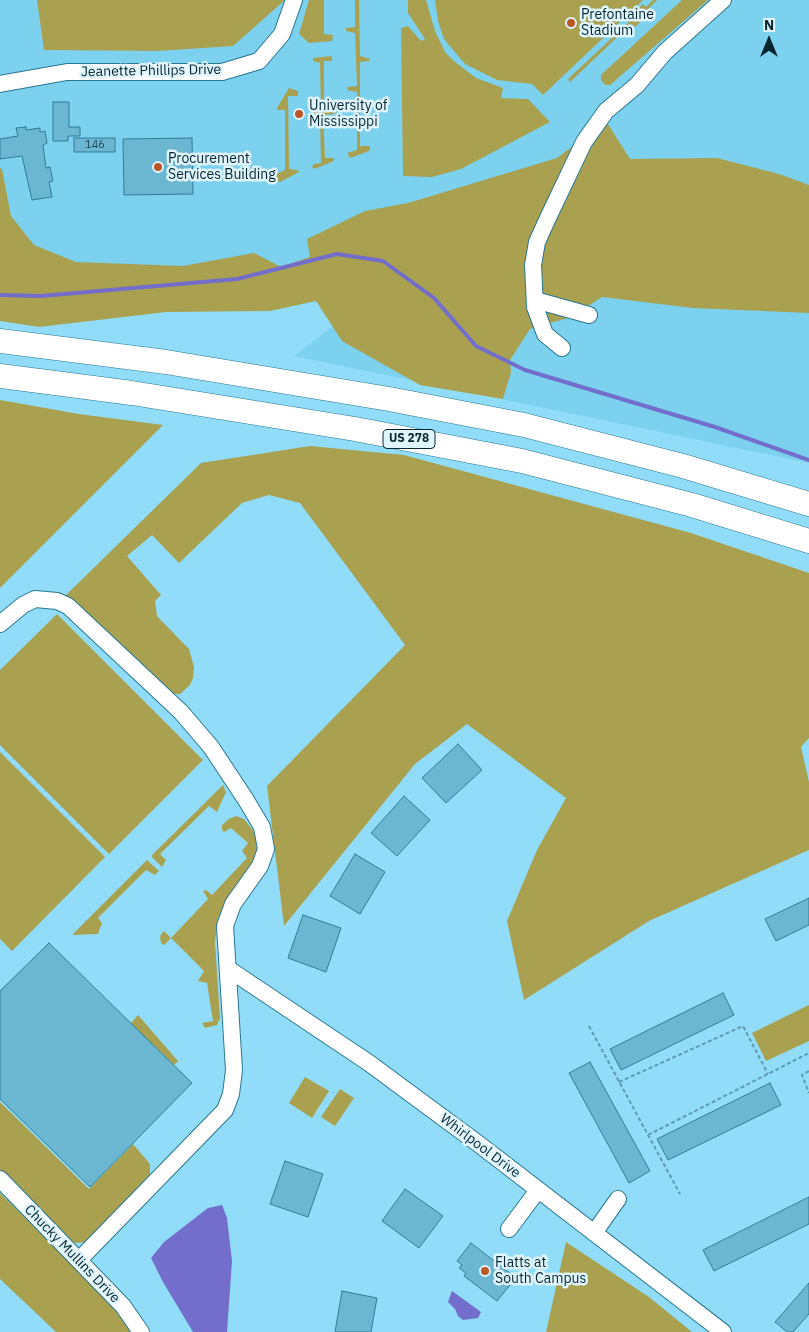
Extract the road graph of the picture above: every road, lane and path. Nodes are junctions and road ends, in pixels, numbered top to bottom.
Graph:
1 (294, 0) edge
2 (723, 0) edge
3 (0, 84) edge
4 (535, 300) junction
5 (589, 315) dead end
6 (0, 341) edge
7 (562, 348) dead end
8 (0, 376) edge
9 (809, 504) edge
10 (809, 541) edge
11 (0, 624) edge
12 (230, 970) junction
13 (589, 1026) dead end
14 (809, 1054) edge
15 (809, 1071) edge
16 (768, 1074) junction
17 (619, 1082) junction
18 (809, 1092) edge
19 (648, 1135) junction
20 (0, 1179) edge
21 (538, 1190) junction
22 (680, 1194) dead end
23 (618, 1199) dead end
24 (509, 1229) dead end
25 (594, 1233) junction
26 (79, 1260) junction
27 (141, 1332) edge
28 (722, 1332) edge

1 - 3 street, Jeanette Phillips Drive
2 - 4 street
4 - 5 street
4 - 7 street
6 - 9 highway
8 - 10 highway, US 278
11 - 12 street
12 - 21 street, Whirlpool Drive
12 - 26 street
13 - 17 path
14 - 16 path
15 - 18 path
16 - 17 path
16 - 19 path
17 - 19 path
19 - 22 path
20 - 26 street, Chucky Mullins Drive
21 - 24 street
21 - 25 street, Whirlpool Drive
23 - 25 street
25 - 28 street, Whirlpool Drive
26 - 27 street, Chucky Mullins Drive

